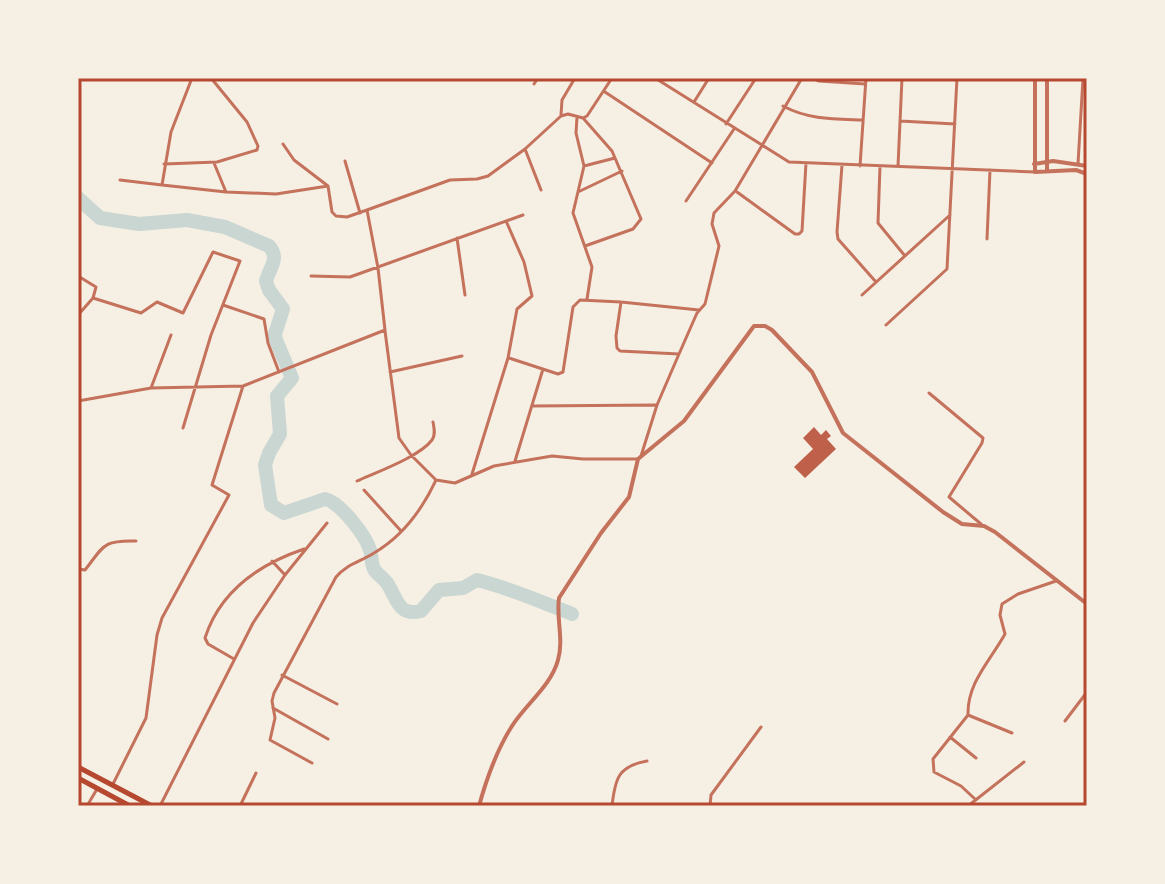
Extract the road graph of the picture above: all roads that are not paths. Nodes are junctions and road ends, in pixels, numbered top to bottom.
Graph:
1 (192, 78) edge
2 (211, 78) edge
3 (538, 78) edge
4 (575, 78) edge
5 (612, 78) edge
6 (655, 78) edge
7 (709, 78) edge
8 (756, 78) edge
9 (802, 78) edge
10 (812, 78) edge
11 (902, 78) edge
12 (957, 78) edge
13 (1035, 78) edge
14 (1047, 78) edge
15 (1083, 78) edge
16 (865, 81) edge
17 (534, 84) dead end
18 (603, 92) junction
19 (1035, 95) junction
20 (1047, 96) junction
21 (694, 102) junction
22 (783, 106) junction
23 (561, 116) junction
24 (577, 117) junction
25 (583, 118) junction
26 (863, 120) junction
27 (900, 121) junction
28 (726, 124) junction
29 (955, 124) junction
30 (734, 129) junction
31 (283, 144) dead end
32 (762, 147) junction
33 (525, 149) junction
34 (615, 158) junction
35 (345, 161) dead end
36 (1046, 161) junction
37 (213, 162) junction
38 (712, 163) junction
39 (806, 163) junction
40 (164, 164) junction
41 (1034, 164) junction
42 (1078, 164) junction
43 (842, 165) junction
44 (584, 166) junction
45 (860, 166) junction
46 (880, 166) junction
47 (1087, 166) edge
48 (898, 167) junction
49 (952, 169) junction
50 (990, 170) junction
51 (1047, 170) junction
52 (622, 171) junction
53 (1024, 171) junction
54 (1035, 172) junction
55 (1087, 174) edge
56 (120, 180) dead end
57 (162, 185) junction
58 (328, 186) junction
59 (541, 190) dead end
60 (735, 191) junction
61 (226, 192) junction
62 (577, 192) junction
63 (686, 201) dead end
64 (367, 210) junction
65 (360, 213) junction
66 (523, 215) dead end
67 (950, 215) junction
68 (506, 221) junction
69 (457, 238) junction
70 (987, 239) dead end
71 (585, 246) junction
72 (905, 256) junction
73 (378, 268) junction
74 (78, 276) edge
75 (311, 276) dead end
76 (876, 282) junction
77 (465, 295) dead end
78 (862, 295) dead end
79 (93, 298) junction
80 (586, 301) junction
81 (621, 302) junction
82 (223, 305) junction
83 (699, 310) junction
84 (78, 315) edge
85 (886, 325) dead end
86 (385, 330) junction
87 (171, 335) dead end
88 (679, 354) junction
89 (462, 356) dead end
90 (508, 358) junction
91 (543, 369) junction
92 (281, 371) junction
93 (390, 372) junction
94 (197, 385) junction
95 (243, 386) junction
96 (151, 388) junction
97 (929, 393) dead end
98 (78, 401) edge
99 (657, 405) junction
100 (532, 406) junction
101 (433, 422) dead end
102 (183, 428) dead end
103 (411, 455) junction
104 (640, 458) junction
105 (515, 461) junction
106 (472, 474) junction
107 (436, 480) junction
108 (357, 481) dead end
109 (364, 490) dead end
110 (327, 523) dead end
111 (984, 526) junction
112 (401, 531) junction
113 (136, 541) dead end
114 (307, 547) junction
115 (272, 561) junction
116 (78, 569) edge
117 (285, 575) junction
118 (1056, 581) junction
119 (78, 598) edge
120 (79, 604) edge
121 (1087, 604) edge
122 (234, 659) junction
123 (282, 675) junction
124 (1087, 692) edge
125 (337, 704) dead end
126 (273, 708) junction
127 (968, 715) junction
128 (1065, 721) dead end
129 (761, 727) dead end
130 (1012, 733) dead end
131 (950, 737) junction
132 (328, 739) dead end
133 (976, 758) dead end
134 (647, 761) dead end
135 (1024, 762) dead end
136 (312, 763) dead end
137 (78, 767) edge
138 (256, 773) dead end
139 (78, 778) edge
140 (113, 785) junction
141 (97, 789) junction
142 (975, 799) junction
143 (87, 806) edge
144 (130, 806) edge
145 (152, 806) edge
146 (160, 806) edge
147 (240, 806) edge
148 (479, 806) edge
149 (612, 806) edge
150 (710, 806) edge
151 (968, 806) edge

1 - 40 street
2 - 37 street
3 - 17 street
4 - 23 street
5 - 18 street
6 - 21 street
7 - 21 street
8 - 28 street
9 - 22 street
10 - 16 street
11 - 27 street
12 - 29 street
13 - 19 street
14 - 20 street
15 - 42 street
16 - 26 street
18 - 25 street
18 - 38 street
19 - 20 street
19 - 41 street
20 - 36 street
21 - 28 street
22 - 26 street
22 - 32 street
23 - 24 street
23 - 33 street
24 - 25 street
24 - 44 street
25 - 34 street
26 - 45 street
27 - 29 street
27 - 48 street
28 - 30 street
29 - 49 street
30 - 32 street
30 - 38 street
31 - 58 street
32 - 39 street
32 - 60 street
33 - 59 street
33 - 64 street
34 - 44 street
34 - 52 street
35 - 65 street
36 - 41 street
36 - 42 street
36 - 51 street
37 - 40 street
37 - 61 street
38 - 63 street
39 - 43 street
39 - 60 street
40 - 57 street
41 - 53 street
41 - 54 street
42 - 47 street
43 - 45 street
43 - 76 street
44 - 62 street
45 - 46 street
46 - 48 street
46 - 72 street
48 - 49 street
49 - 50 street
49 - 67 street
50 - 53 street
50 - 70 street
51 - 54 street
51 - 55 street
52 - 62 street
52 - 71 street
53 - 54 street
56 - 57 street
57 - 61 street
58 - 61 street
58 - 65 street
60 - 83 street
62 - 71 street
64 - 65 street
64 - 73 street
66 - 68 street
67 - 72 street
67 - 85 street
68 - 69 street
68 - 90 street
69 - 73 street
69 - 77 street
71 - 80 street
72 - 76 street
73 - 75 street
73 - 86 street
74 - 79 street
76 - 78 street
79 - 82 street
79 - 84 street
80 - 81 street
80 - 91 street
81 - 83 street
81 - 88 street
82 - 92 street
82 - 94 street
83 - 88 street
86 - 92 street
86 - 93 street
87 - 96 street
88 - 99 street
89 - 93 street
90 - 91 street
90 - 106 street
91 - 100 street
92 - 95 street
93 - 103 street
94 - 95 street
94 - 96 street
94 - 102 street
95 - 140 street
96 - 98 street
97 - 111 street
99 - 100 street
99 - 104 street
100 - 105 street
101 - 103 street
103 - 107 street
103 - 108 street
104 - 105 street
104 - 111 street
104 - 148 street
105 - 106 street
106 - 107 street
107 - 112 street
109 - 112 street
110 - 114 street
111 - 118 street
112 - 123 street
113 - 116 street
114 - 115 street
114 - 117 street
115 - 117 street
115 - 122 street
117 - 122 street
118 - 121 street
118 - 127 street
119 - 120 street
122 - 146 street
123 - 125 street
123 - 126 street
124 - 128 street
126 - 132 street
126 - 136 street
127 - 130 street
127 - 131 street
129 - 150 street
131 - 133 street
131 - 142 street
134 - 149 street
135 - 142 street
137 - 140 highway
138 - 147 street
139 - 141 highway
140 - 145 highway
141 - 143 street
141 - 144 highway
142 - 151 street

